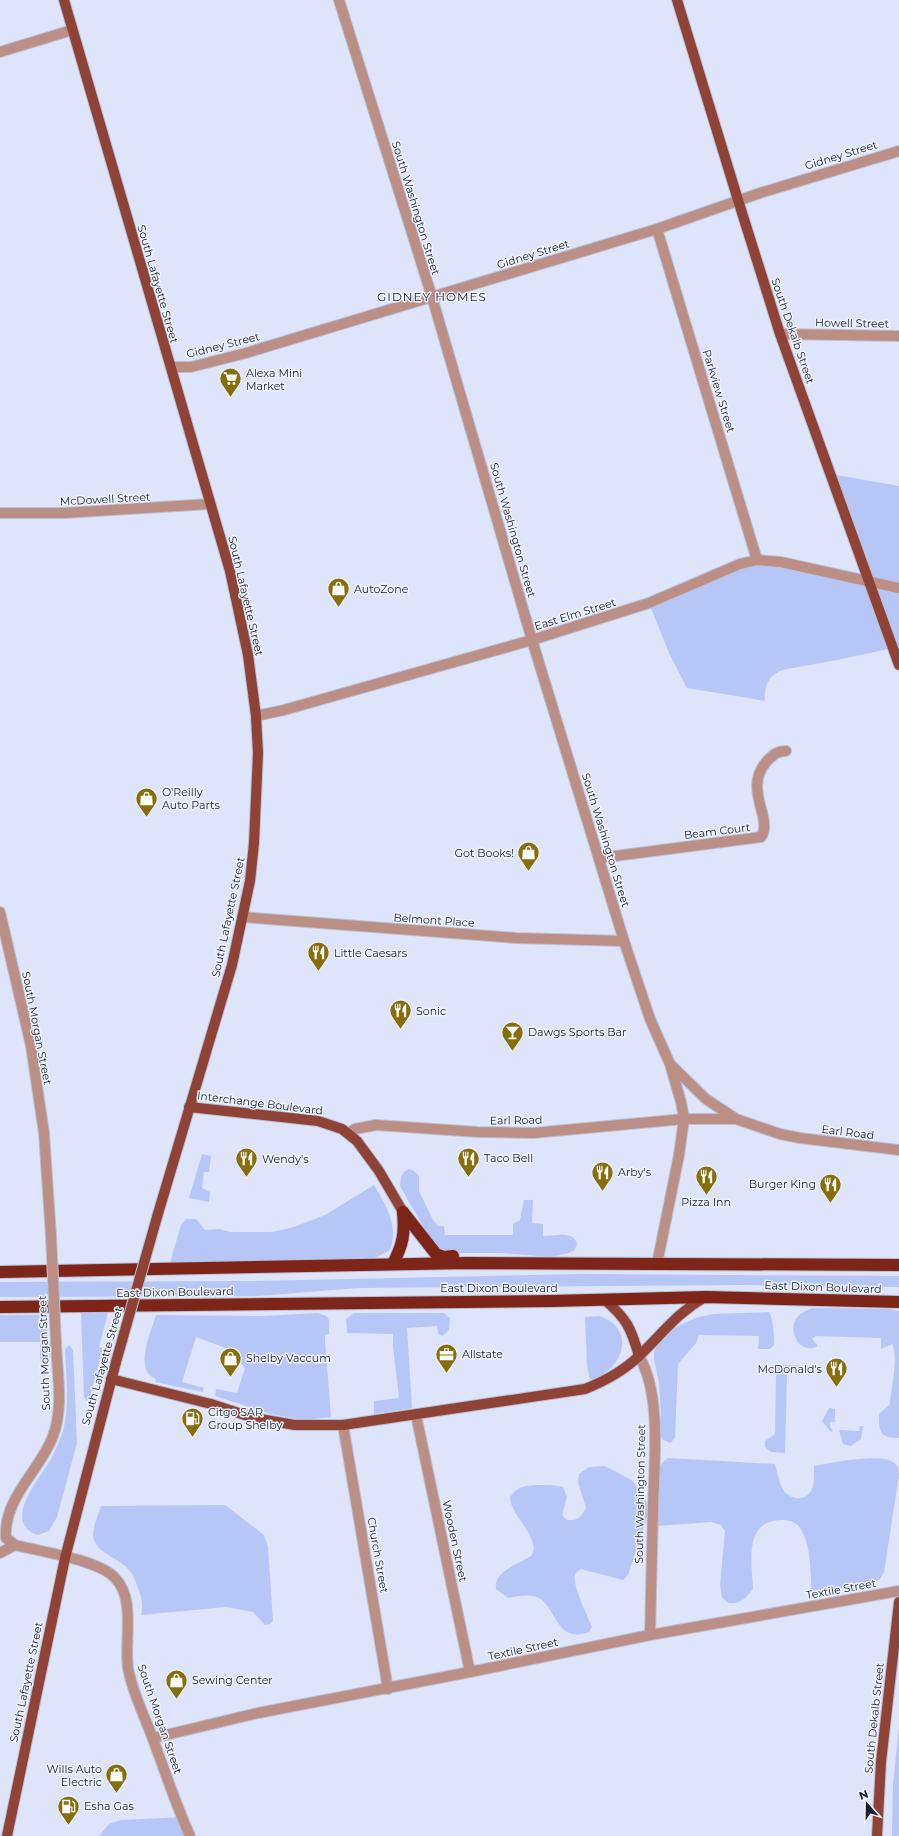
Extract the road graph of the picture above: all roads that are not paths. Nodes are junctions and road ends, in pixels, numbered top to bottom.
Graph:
1 (64, 0) edge
2 (339, 0) edge
3 (678, 0) edge
4 (72, 30) junction
5 (0, 52) edge
6 (899, 151) edge
7 (738, 200) junction
8 (657, 229) junction
9 (432, 297) junction
10 (780, 334) junction
11 (899, 336) edge
12 (171, 367) junction
13 (210, 504) junction
14 (0, 513) edge
15 (757, 560) junction
16 (870, 582) junction
17 (899, 588) edge
18 (532, 640) junction
19 (899, 665) edge
20 (256, 716) junction
21 (786, 751) dead end
22 (600, 858) junction
23 (0, 912) edge
24 (242, 917) junction
25 (624, 941) junction
26 (670, 1064) junction
27 (189, 1107) junction
28 (684, 1119) junction
29 (736, 1119) junction
30 (349, 1133) junction
31 (894, 1150) edge
32 (403, 1212) junction
33 (467, 1263) junction
34 (393, 1264) junction
35 (657, 1264) junction
36 (899, 1265) edge
37 (0, 1272) edge
38 (706, 1297) junction
39 (605, 1300) junction
40 (899, 1302) edge
41 (0, 1307) edge
42 (639, 1356) junction
43 (111, 1379) junction
44 (416, 1414) junction
45 (343, 1425) junction
46 (15, 1545) junction
47 (0, 1553) edge
48 (65, 1558) junction
49 (899, 1591) edge
50 (899, 1602) edge
51 (650, 1635) junction
52 (470, 1672) junction
53 (388, 1689) junction
54 (153, 1738) junction
55 (190, 1835) edge
56 (7, 1836) edge
57 (876, 1836) edge

1 - 4 main road, South Lafayette Street
2 - 9 street, South Washington Street
3 - 7 main road, South Dekalb Street
4 - 5 street
4 - 12 main road, South Lafayette Street
6 - 7 street, Gidney Street
7 - 8 street, Gidney Street
7 - 10 main road, South Dekalb Street
8 - 9 street, Gidney Street
8 - 15 street, Parkview Street
9 - 12 street, Gidney Street
9 - 18 street, South Washington Street
10 - 11 street, Howell Street
10 - 16 main road, South Dekalb Street
12 - 13 main road, South Lafayette Street
13 - 14 street, McDowell Street
13 - 20 main road, South Lafayette Street
15 - 16 street, East Elm Street
15 - 18 street, East Elm Street
16 - 17 street, East Elm Street
16 - 19 main road, South Dekalb Street
18 - 20 street, East Elm Street
18 - 22 street, South Washington Street
20 - 24 main road, South Lafayette Street
21 - 22 street, Beam Court
22 - 25 street, South Washington Street
23 - 46 street, South Morgan Street, bridge
24 - 25 street, Belmont Place
24 - 27 main road, South Lafayette Street
25 - 26 street, South Washington Street
26 - 28 street, South Washington Street
26 - 29 street, South Washington Street
27 - 30 main road, Interchange Boulevard
27 - 43 main road, South Lafayette Street, bridge
28 - 29 street, Earl Road
28 - 30 street, Earl Road
28 - 35 street, South Washington Street
29 - 31 street, Earl Road
30 - 32 main road, Interchange Boulevard
32 - 33 highway
32 - 34 highway
33 - 34 highway, East Dixon Boulevard
33 - 35 highway, East Dixon Boulevard
34 - 37 highway, East Dixon Boulevard
35 - 36 highway, East Dixon Boulevard
38 - 39 highway, East Dixon Boulevard
38 - 40 highway, East Dixon Boulevard
38 - 42 main road
39 - 41 highway, East Dixon Boulevard
39 - 42 main road
42 - 44 main road
42 - 51 street, South Washington Street
43 - 45 main road
43 - 48 main road, South Lafayette Street
44 - 45 main road
44 - 52 street, Wooden Street
45 - 53 street, Church Street
46 - 47 street
46 - 48 street, South Morgan Street
48 - 54 street, South Morgan Street
48 - 56 main road, South Lafayette Street
49 - 51 street, Textile Street
50 - 57 main road, South Dekalb Street
51 - 52 street, Textile Street
52 - 53 street, Textile Street
53 - 54 street, Textile Street
54 - 55 street, South Morgan Street

